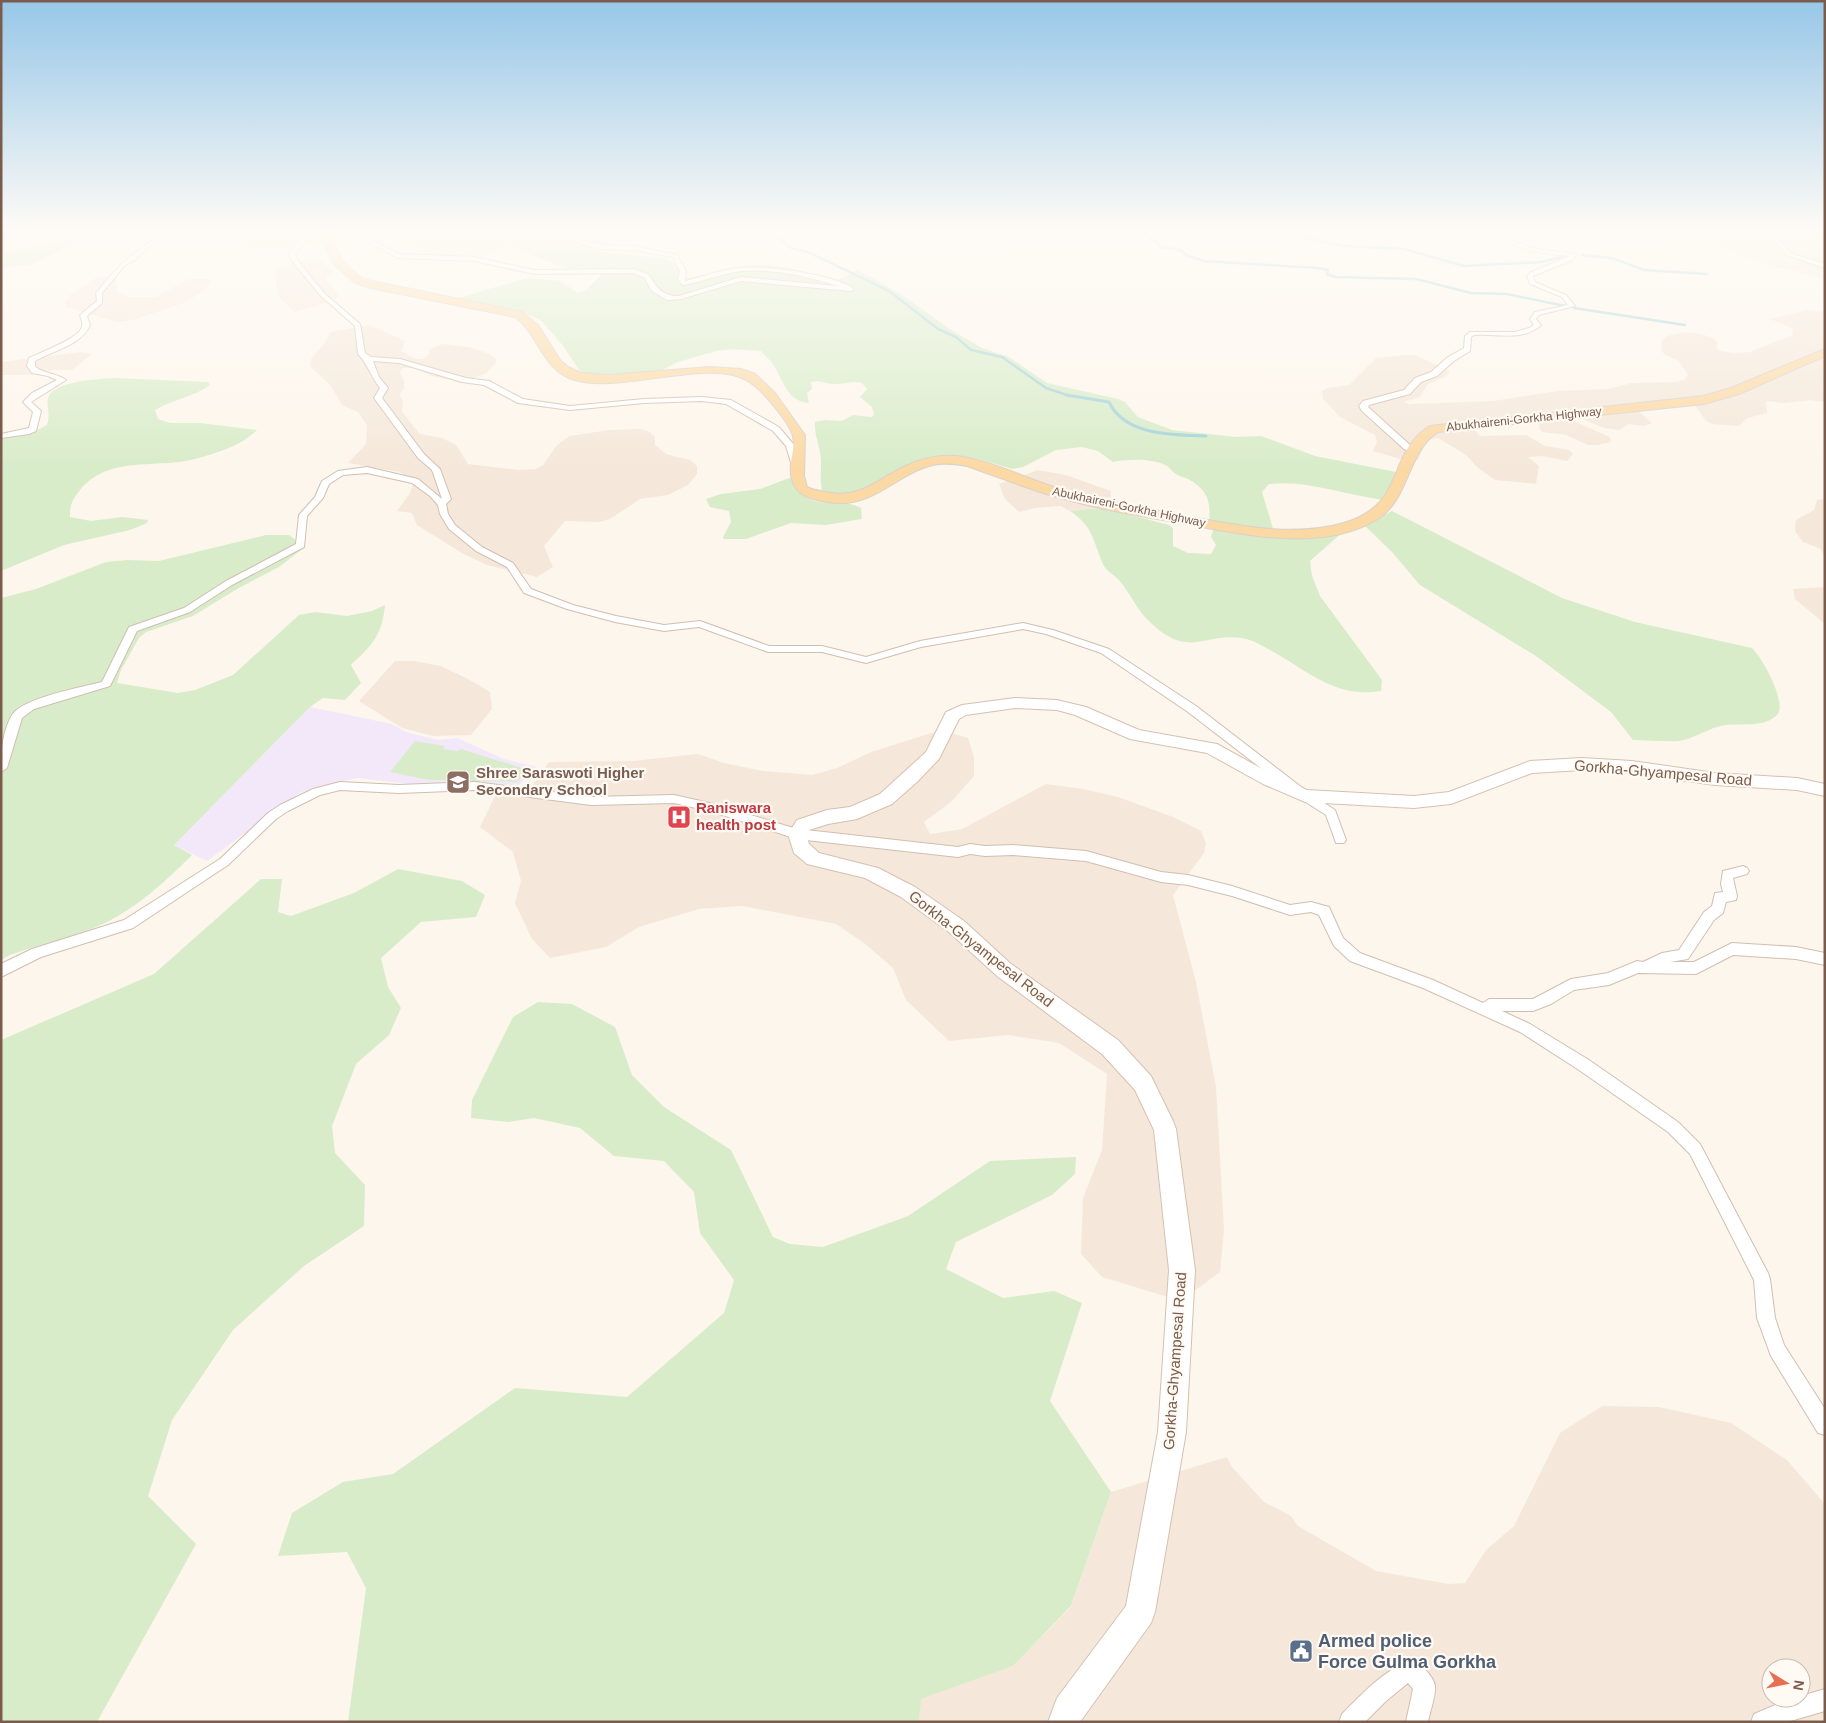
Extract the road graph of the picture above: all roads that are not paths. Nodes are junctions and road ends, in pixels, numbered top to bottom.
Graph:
1 (90, 309) edge
2 (340, 309) edge
3 (495, 309) edge
4 (1552, 309) edge
5 (1825, 352) edge
6 (369, 359) junction
7 (1, 436) edge
8 (1414, 450) junction
9 (797, 469) junction
10 (442, 504) junction
11 (1, 768) edge
12 (1825, 790) edge
13 (1305, 796) junction
14 (797, 834) junction
15 (1340, 840) dead end
16 (1743, 871) dead end
17 (1825, 959) edge
18 (1645, 968) junction
19 (1, 971) edge
20 (1490, 1012) junction
21 (1825, 1426) edge
22 (1825, 1700) edge
23 (1064, 1722) edge
24 (1350, 1722) edge
25 (1417, 1722) edge
26 (1762, 1722) edge

1 - 7 street
2 - 6 street
3 - 9 main road, Abukhaireni-Gorkha Highway
4 - 8 street
5 - 8 main road, Abukhaireni-Gorkha Highway
6 - 9 street
6 - 10 street
8 - 9 main road, Abukhaireni-Gorkha Highway
10 - 11 street
10 - 13 street
12 - 13 main road, Gorkha-Ghyampesal Road
13 - 14 main road, Gorkha-Ghyampesal Road
13 - 15 street
14 - 19 street
14 - 20 street
14 - 23 main road, Gorkha-Ghyampesal Road
16 - 18 street
17 - 18 street
18 - 20 street
20 - 21 street
22 - 26 street
24 - 25 street

